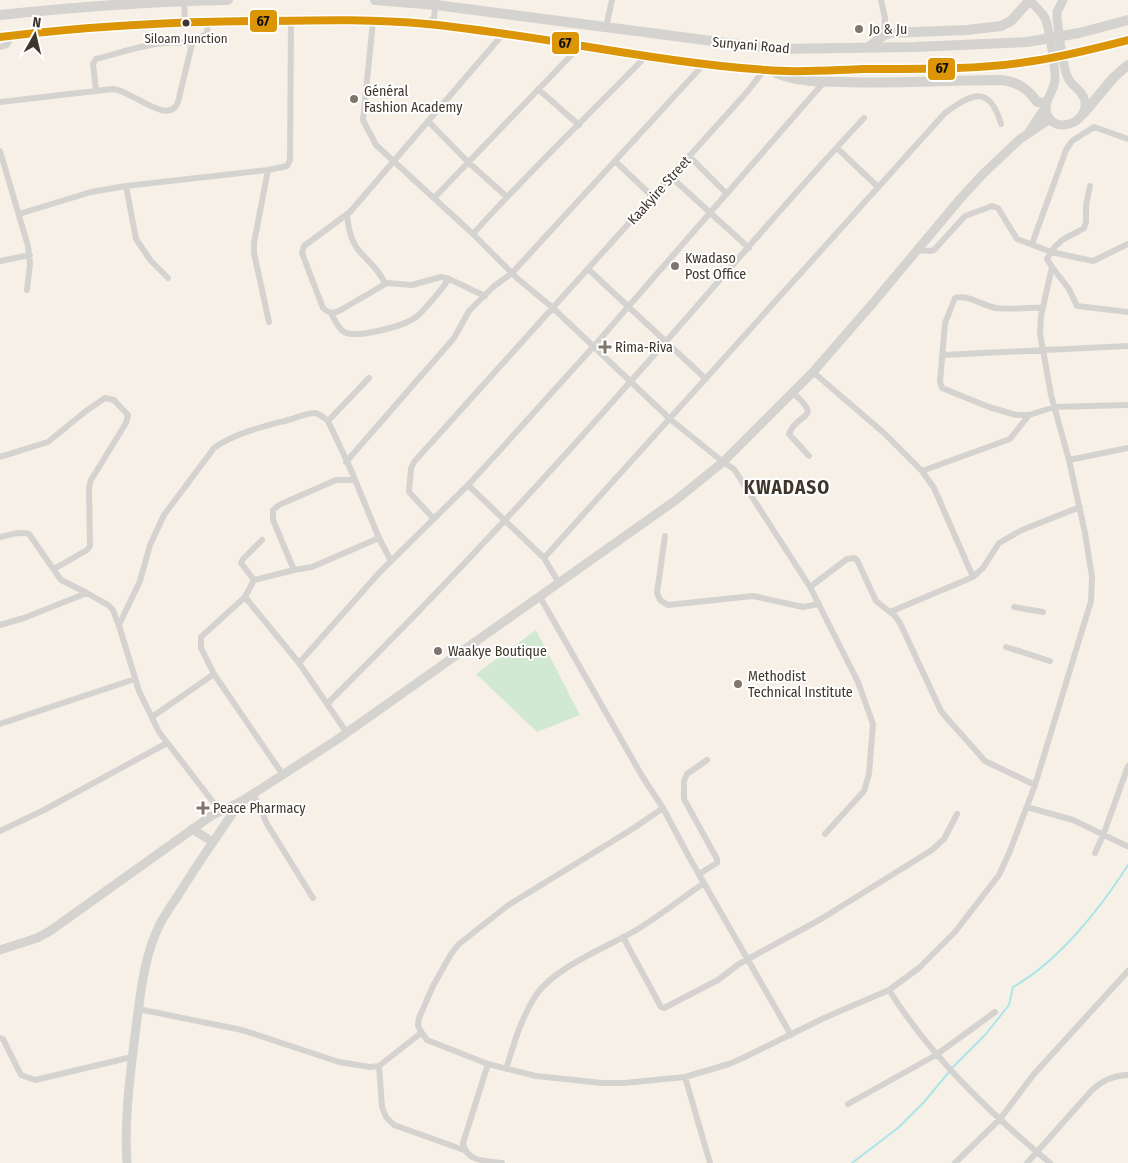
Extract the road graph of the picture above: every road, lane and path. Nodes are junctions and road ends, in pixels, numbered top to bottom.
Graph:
1 (184, 0) edge
2 (228, 0) edge
3 (375, 0) edge
4 (612, 0) edge
5 (881, 0) edge
6 (1030, 0) edge
7 (1063, 0) edge
8 (436, 2) edge
9 (0, 15) edge
10 (291, 20) junction
11 (1128, 20) edge
12 (185, 21) junction
13 (208, 21) junction
14 (373, 22) junction
15 (425, 24) junction
16 (606, 27) junction
17 (503, 34) junction
18 (12, 35) junction
19 (884, 35) junction
20 (0, 36) edge
21 (1128, 40) edge
22 (192, 44) junction
23 (581, 45) junction
24 (0, 47) edge
25 (869, 47) junction
26 (646, 55) junction
27 (704, 64) junction
28 (1128, 65) edge
29 (767, 71) junction
30 (824, 82) junction
31 (538, 89) junction
32 (96, 91) junction
33 (0, 102) edge
34 (1046, 105) junction
35 (1084, 113) junction
36 (864, 118) dead end
37 (1050, 120) junction
38 (428, 122) junction
39 (1001, 124) dead end
40 (579, 125) junction
41 (1027, 134) junction
42 (1128, 139) edge
43 (837, 148) junction
44 (0, 151) edge
45 (689, 156) junction
46 (615, 161) junction
47 (394, 162) junction
48 (468, 162) junction
49 (268, 170) junction
50 (671, 177) junction
51 (126, 186) junction
52 (1090, 186) dead end
53 (878, 187) junction
54 (727, 194) junction
55 (506, 196) junction
56 (653, 197) junction
57 (434, 198) junction
58 (710, 213) junction
59 (19, 214) junction
60 (347, 214) junction
61 (473, 234) junction
62 (1032, 244) junction
63 (1128, 244) edge
64 (749, 248) junction
65 (918, 250) junction
66 (1051, 252) junction
67 (30, 255) junction
68 (0, 261) edge
69 (1052, 267) junction
70 (588, 269) junction
71 (512, 273) junction
72 (168, 278) dead end
73 (449, 279) junction
74 (385, 283) junction
75 (28, 290) dead end
76 (485, 296) junction
77 (628, 306) junction
78 (553, 308) junction
79 (1043, 308) junction
80 (1128, 312) edge
81 (331, 313) junction
82 (269, 322) dead end
83 (666, 342) junction
84 (594, 346) junction
85 (1128, 346) edge
86 (1042, 349) junction
87 (943, 355) junction
88 (813, 372) junction
89 (370, 378) dead end
90 (706, 379) junction
91 (631, 382) junction
92 (792, 392) junction
93 (1128, 405) edge
94 (1054, 407) junction
95 (1029, 415) junction
96 (670, 419) junction
97 (328, 421) junction
98 (1128, 448) edge
99 (809, 456) dead end
100 (0, 457) edge
101 (1069, 460) junction
102 (346, 462) junction
103 (723, 462) junction
104 (922, 471) junction
105 (355, 480) junction
106 (468, 485) junction
107 (1080, 507) junction
108 (434, 519) junction
109 (505, 520) junction
110 (665, 536) dead end
111 (0, 537) edge
112 (379, 538) junction
113 (262, 540) dead end
114 (544, 558) junction
115 (391, 561) junction
116 (54, 569) junction
117 (294, 570) junction
118 (972, 577) junction
119 (254, 580) junction
120 (559, 583) junction
121 (810, 587) junction
122 (87, 592) junction
123 (245, 597) junction
124 (540, 597) junction
125 (819, 604) junction
126 (1014, 608) dead end
127 (890, 612) junction
128 (1043, 612) dead end
129 (0, 625) edge
130 (119, 625) junction
131 (1006, 647) dead end
132 (1050, 661) dead end
133 (299, 663) junction
134 (214, 674) junction
135 (135, 679) junction
136 (327, 704) junction
137 (152, 717) junction
138 (0, 724) edge
139 (346, 733) junction
140 (167, 743) junction
141 (707, 760) dead end
142 (1128, 766) edge
143 (283, 775) junction
144 (1035, 785) junction
145 (253, 793) junction
146 (242, 801) junction
147 (1027, 807) junction
148 (663, 808) junction
149 (220, 810) junction
150 (957, 814) dead end
151 (192, 829) junction
152 (0, 830) edge
153 (825, 834) dead end
154 (1104, 834) junction
155 (213, 842) junction
156 (1127, 846) edge
157 (1095, 853) dead end
158 (699, 874) junction
159 (704, 883) junction
160 (313, 898) dead end
161 (622, 937) junction
162 (0, 950) edge
163 (748, 960) junction
164 (1127, 973) edge
165 (889, 990) junction
166 (138, 1009) junction
167 (995, 1012) dead end
168 (421, 1033) junction
169 (791, 1035) junction
170 (0, 1038) edge
171 (936, 1055) junction
172 (132, 1057) junction
173 (488, 1064) junction
174 (379, 1066) junction
175 (506, 1069) junction
176 (1128, 1075) edge
177 (684, 1076) junction
178 (848, 1104) dead end
179 (1000, 1119) junction
180 (464, 1150) junction
181 (1036, 1151) junction
182 (127, 1163) edge
183 (502, 1163) edge
184 (710, 1163) edge
185 (955, 1163) edge
186 (1027, 1163) edge
187 (1050, 1163) edge

1 - 2 main road
1 - 9 main road
1 - 12 street
3 - 8 main road, Sunyani Road
4 - 16 street
5 - 19 street
6 - 19 main road
6 - 34 street
7 - 35 street
8 - 15 street
8 - 16 main road, Sunyani Road
10 - 13 main road
10 - 14 main road
10 - 49 street
11 - 25 main road, Sunyani Road
12 - 13 main road
12 - 18 main road
13 - 22 street
14 - 15 main road
14 - 47 street
15 - 17 main road
16 - 25 main road, Sunyani Road
17 - 23 main road
17 - 38 street
18 - 20 main road
18 - 24 street
19 - 25 main road
21 - 29 main road
22 - 32 street
22 - 32 street
23 - 26 main road
23 - 31 street
26 - 27 main road
26 - 40 street
27 - 29 main road
27 - 46 street
28 - 35 main road
29 - 30 main road
29 - 45 street, Kaakyire Street
30 - 34 main road
30 - 54 street
31 - 40 street
31 - 48 street
32 - 33 street
34 - 37 street
34 - 41 street
35 - 37 street
36 - 43 street
37 - 41 street
38 - 47 street
38 - 48 street
39 - 53 street
40 - 55 street
41 - 65 street
42 - 62 street
43 - 53 street
43 - 64 street
44 - 59 street
45 - 50 street, Kaakyire Street
45 - 54 street
46 - 56 street
46 - 71 street
47 - 57 street
47 - 60 street
48 - 55 street
48 - 57 street
49 - 51 street
49 - 82 street
50 - 56 street, Kaakyire Street
50 - 58 street
51 - 59 street
51 - 72 street
52 - 66 street
53 - 90 street
54 - 58 street
55 - 61 street
56 - 70 street, Kaakyire Street
57 - 61 street
58 - 64 street
58 - 77 street
59 - 67 street
60 - 74 street
60 - 81 street
61 - 71 street
62 - 65 street
62 - 66 street
63 - 66 street
64 - 83 street
65 - 88 street
66 - 69 street
67 - 68 street
67 - 75 street
69 - 79 street
69 - 80 street
70 - 77 street
70 - 78 street, Kaakyire Street
71 - 76 street
71 - 78 street
73 - 74 street
73 - 76 street
73 - 81 street
74 - 81 street
76 - 102 street
77 - 83 street
77 - 84 street
78 - 84 street
78 - 108 street, Kaakyire Street
79 - 86 street
79 - 87 street
83 - 90 street
83 - 91 street
84 - 91 street
84 - 106 street
85 - 86 street
86 - 87 street
86 - 94 street
87 - 95 street
88 - 92 street
88 - 104 street
89 - 97 street
90 - 96 street
91 - 96 street
91 - 109 street
92 - 99 street
92 - 103 street
93 - 94 street
94 - 95 street
94 - 101 street
95 - 104 street
96 - 103 street
96 - 114 street
97 - 102 street
97 - 130 street
98 - 101 street
100 - 116 street
101 - 107 street
102 - 105 street
103 - 120 street
103 - 121 street
104 - 118 street
105 - 112 street
105 - 117 street
106 - 108 street
106 - 109 street
107 - 118 street
107 - 144 street
108 - 115 street
109 - 114 street
109 - 136 street
110 - 125 street
111 - 116 street
112 - 115 street
112 - 117 street
113 - 119 street
114 - 120 street
115 - 133 street
116 - 122 street
117 - 119 street
118 - 127 street
119 - 123 street
120 - 124 street
121 - 125 street
121 - 127 street
122 - 129 street
122 - 130 street
123 - 133 street
123 - 134 street
124 - 139 street
124 - 148 street
125 - 153 street
126 - 128 street
127 - 144 street
130 - 135 street
131 - 132 street
133 - 136 street
134 - 137 street
134 - 143 street
135 - 137 street
135 - 138 street
136 - 139 street
137 - 140 street
139 - 143 street
140 - 149 street
140 - 152 street
141 - 158 street
142 - 154 street
143 - 145 street
144 - 147 street
145 - 146 street
145 - 160 street
146 - 149 street
146 - 155 street
147 - 154 street
147 - 165 street
148 - 158 street
148 - 168 street
149 - 151 street
150 - 163 street
151 - 155 street
151 - 162 street
154 - 156 street
154 - 157 street
155 - 166 street
158 - 159 street
159 - 161 street
159 - 163 street
161 - 163 street
161 - 175 street
163 - 169 street
164 - 179 street
165 - 169 street
165 - 171 street
166 - 172 street
166 - 174 street
167 - 171 street
168 - 173 street
168 - 174 street
169 - 177 street
170 - 172 street
171 - 178 street
171 - 179 street
172 - 182 street
173 - 175 street
173 - 180 street
174 - 180 street
175 - 177 street
176 - 181 street
177 - 184 street
179 - 181 street
179 - 185 street
180 - 183 street
181 - 186 street
181 - 187 street

